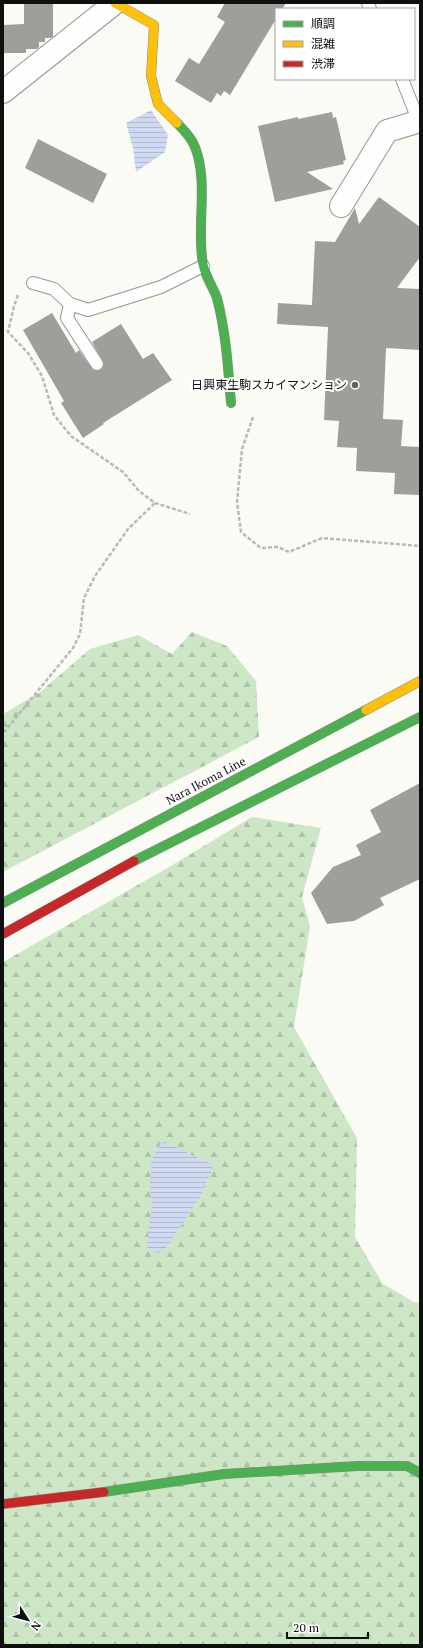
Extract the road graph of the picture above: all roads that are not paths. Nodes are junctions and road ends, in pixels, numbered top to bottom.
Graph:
1 (115, 3) edge
2 (402, 80) edge
3 (3, 92) edge
4 (420, 122) edge
5 (342, 206) dead end
6 (203, 266) junction
7 (33, 283) road end
8 (70, 304) junction
9 (97, 364) dead end
10 (231, 403) road end
11 (420, 681) edge
12 (420, 717) edge
13 (3, 903) edge
14 (3, 934) edge
15 (420, 1473) edge
16 (3, 1504) edge

1 - 3 street
1 - 6 main road
2 - 4 lane
4 - 5 street
6 - 8 lane
6 - 10 main road
7 - 8 lane
8 - 9 lane
11 - 13 main road, Nara Ikoma Line
12 - 14 main road
15 - 16 main road

